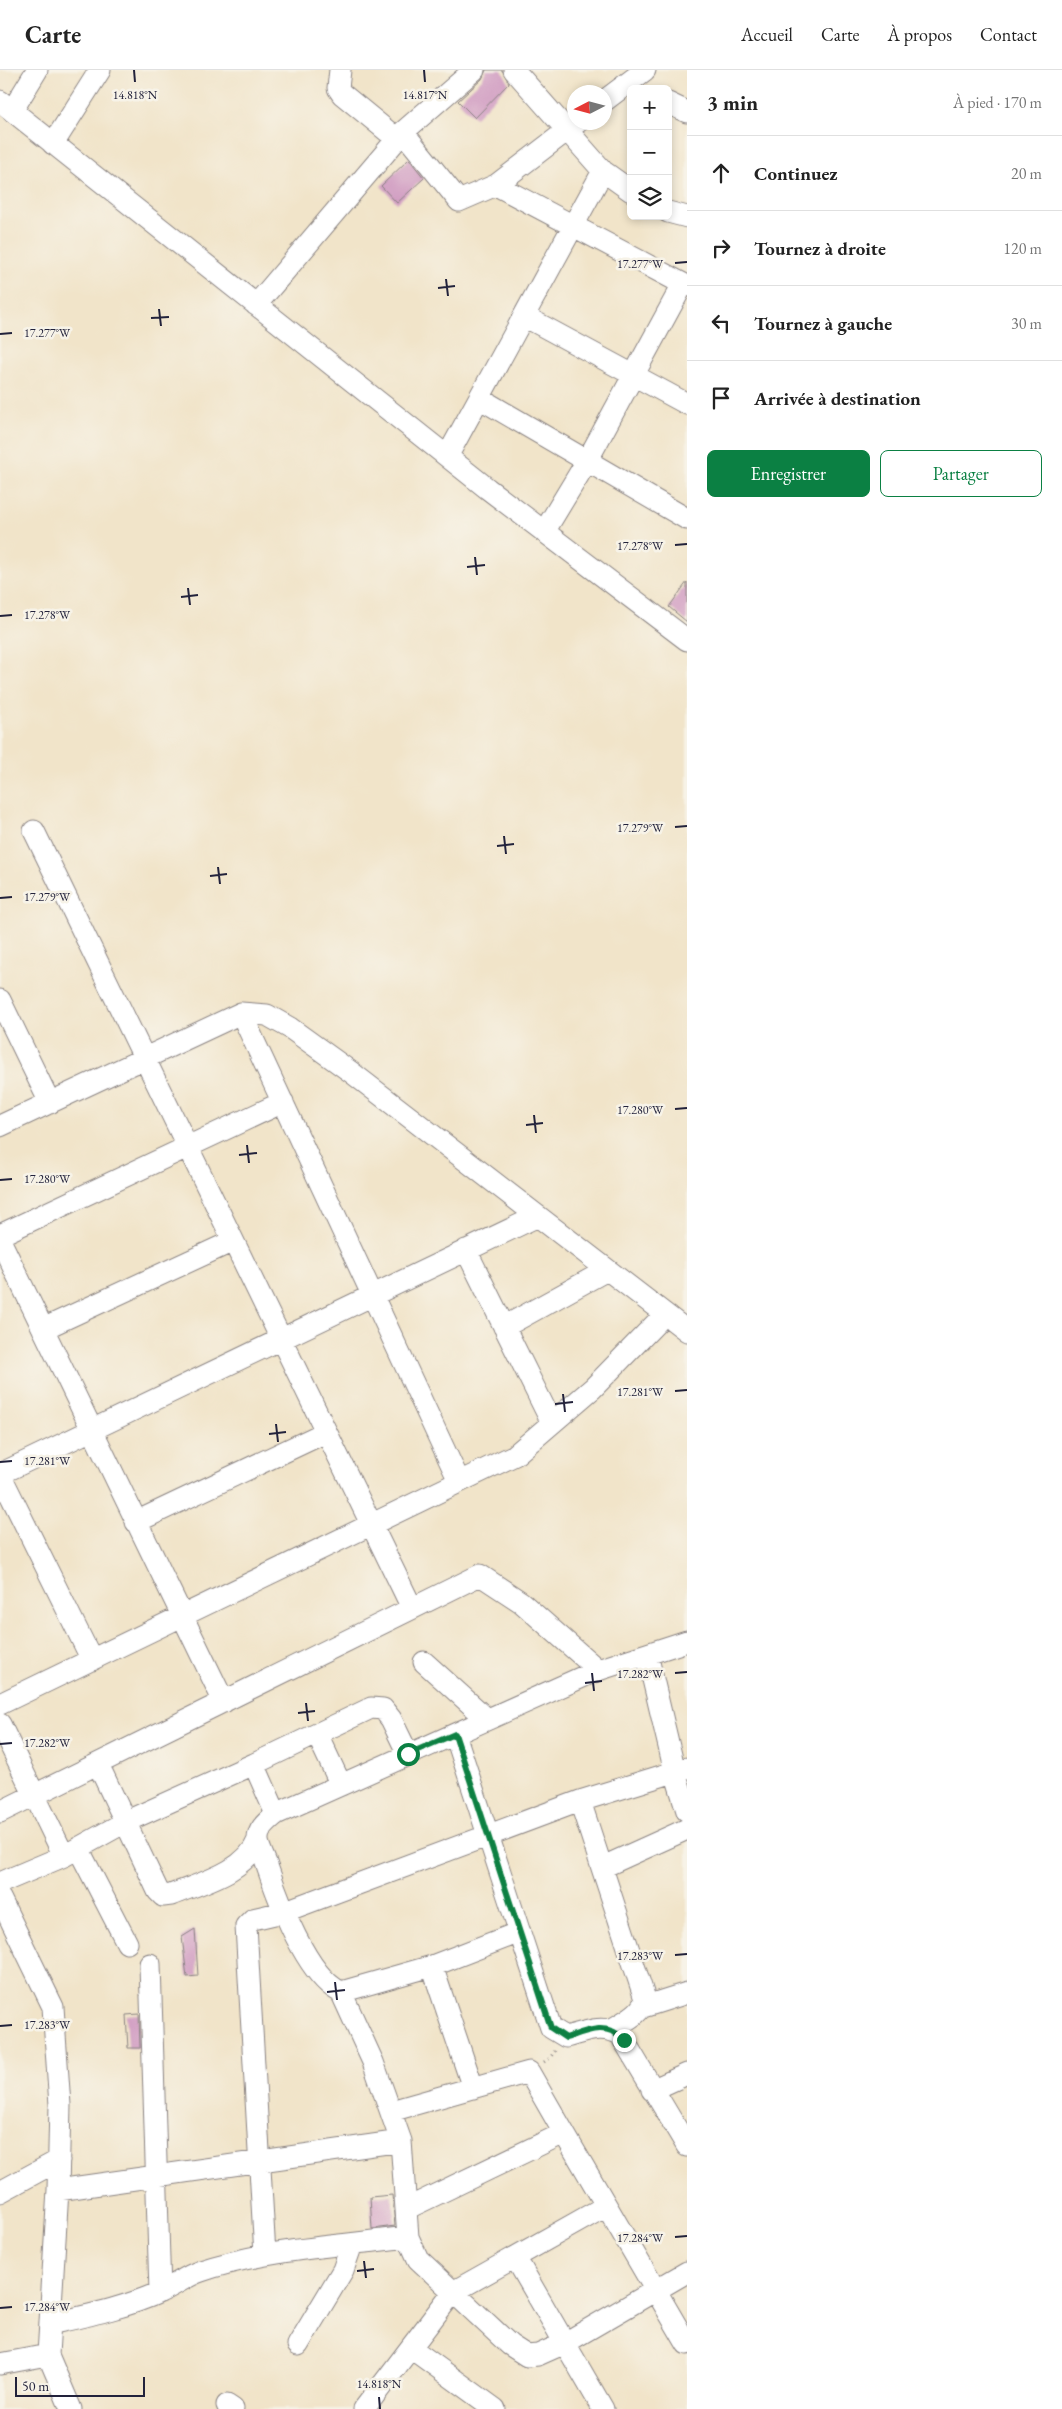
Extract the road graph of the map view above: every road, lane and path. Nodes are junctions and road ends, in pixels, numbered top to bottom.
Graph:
1 (37, 70) edge
2 (100, 70) edge
3 (340, 70) edge
4 (474, 70) edge
5 (514, 70) edge
6 (639, 77) edge
7 (612, 96) edge
8 (672, 105) edge
9 (6, 106) edge
10 (687, 112) edge
11 (567, 121) edge
12 (569, 130) edge
13 (575, 130) edge
14 (400, 136) junction
15 (52, 144) junction
16 (603, 171) junction
17 (496, 185) junction
18 (627, 188) edge
19 (672, 213) edge
20 (687, 217) edge
21 (573, 226) junction
22 (685, 285) edge
23 (256, 305) junction
24 (524, 316) junction
25 (632, 375) junction
26 (479, 398) junction
27 (687, 404) edge
28 (448, 455) junction
29 (587, 461) junction
30 (687, 520) edge
31 (544, 532) junction
32 (687, 640) edge
33 (34, 831) dead end
34 (0, 1000) edge
35 (241, 1013) junction
36 (145, 1058) junction
37 (283, 1102) junction
38 (50, 1103) junction
39 (0, 1126) edge
40 (187, 1146) junction
41 (538, 1216) junction
42 (0, 1235) edge
43 (0, 1240) edge
44 (233, 1241) junction
45 (466, 1250) junction
46 (607, 1270) junction
47 (373, 1295) junction
48 (665, 1314) junction
49 (504, 1327) junction
50 (43, 1329) junction
51 (687, 1331) edge
52 (281, 1339) junction
53 (552, 1423) junction
54 (92, 1430) junction
55 (326, 1432) junction
56 (0, 1474) edge
57 (459, 1481) junction
58 (136, 1522) junction
59 (371, 1524) junction
60 (412, 1608) junction
61 (182, 1616) junction
62 (687, 1640) edge
63 (647, 1654) junction
64 (92, 1660) junction
65 (424, 1662) dead end
66 (598, 1670) junction
67 (224, 1702) junction
68 (0, 1704) edge
69 (487, 1719) junction
70 (0, 1724) edge
71 (316, 1734) junction
72 (455, 1734) junction
73 (408, 1754) junction
74 (98, 1764) junction
75 (254, 1764) junction
76 (681, 1770) edge
77 (341, 1785) junction
78 (34, 1795) junction
79 (580, 1802) junction
80 (687, 1811) edge
81 (0, 1812) edge
82 (276, 1814) junction
83 (127, 1821) junction
84 (687, 1829) edge
85 (487, 1836) junction
86 (258, 1840) junction
87 (71, 1852) junction
88 (603, 1867) junction
89 (0, 1883) edge
90 (0, 1898) edge
91 (283, 1912) junction
92 (520, 1932) junction
93 (126, 1943) dead end
94 (150, 1964) dead end
95 (432, 1966) junction
96 (341, 1992) junction
97 (687, 1993) edge
98 (643, 2006) junction
99 (611, 2030) junction
100 (557, 2033) junction
101 (529, 2072) junction
102 (687, 2074) edge
103 (472, 2088) junction
104 (652, 2090) junction
105 (391, 2111) junction
106 (564, 2133) junction
107 (401, 2141) junction
108 (687, 2146) edge
109 (59, 2160) junction
110 (260, 2161) junction
111 (155, 2176) junction
112 (58, 2190) junction
113 (0, 2192) edge
114 (606, 2206) junction
115 (406, 2209) junction
116 (408, 2237) junction
117 (352, 2244) junction
118 (265, 2255) junction
119 (515, 2257) junction
120 (687, 2272) edge
121 (656, 2291) junction
122 (160, 2292) junction
123 (453, 2292) junction
124 (50, 2324) junction
125 (565, 2343) junction
126 (687, 2344) edge
127 (298, 2345) dead end
128 (411, 2348) junction
129 (48, 2355) junction
130 (0, 2364) edge
131 (71, 2409) edge
132 (364, 2409) edge
133 (495, 2409) edge
134 (603, 2409) edge

1 - 9 street
2 - 15 street
3 - 14 street
4 - 14 street
5 - 11 street
6 - 7 street
8 - 10 street
9 - 15 street
12 - 17 street
13 - 16 street
14 - 17 street
14 - 23 street
15 - 23 street
16 - 18 street
16 - 21 street
17 - 21 street
19 - 20 street
21 - 22 street
21 - 24 street
22 - 25 street
23 - 28 street
24 - 25 street
24 - 26 street
25 - 27 street
25 - 29 street
26 - 28 street
26 - 29 street
28 - 31 street
29 - 30 street
29 - 31 street
31 - 32 street
33 - 36 street
34 - 38 street
35 - 36 street
35 - 37 street
35 - 41 street
36 - 38 street
36 - 40 street
37 - 40 street
37 - 47 street
38 - 39 street
40 - 42 street
40 - 44 street
41 - 45 street
41 - 46 street
43 - 50 street
44 - 50 street
44 - 52 street
45 - 47 street
45 - 49 street
46 - 48 street
46 - 49 street
47 - 52 street
47 - 57 street
48 - 51 street
48 - 53 street
49 - 53 street
50 - 54 street
52 - 54 street
52 - 55 street
53 - 57 street
54 - 56 street
54 - 58 street
55 - 58 street
55 - 59 street
56 - 64 street
57 - 59 street
58 - 61 street
59 - 60 street
59 - 61 street
60 - 66 street
60 - 67 street
61 - 64 street
61 - 67 street
62 - 63 street
63 - 66 street
63 - 76 street
64 - 68 street
65 - 69 street
66 - 69 street
67 - 74 street
69 - 72 street
70 - 78 street
71 - 73 street
71 - 75 street
71 - 77 street
72 - 73 street
72 - 85 street
73 - 77 street
74 - 78 street
74 - 83 street
75 - 82 street
75 - 83 street
76 - 79 street
76 - 80 street
77 - 82 street
78 - 81 street
78 - 87 street
79 - 85 street
79 - 88 street
82 - 86 street
83 - 86 street
83 - 87 street
84 - 88 street
85 - 91 street
85 - 92 street
86 - 91 street
87 - 89 street
87 - 93 street
88 - 98 street
90 - 109 street
91 - 96 street
91 - 110 street
92 - 95 street
92 - 100 street
94 - 111 street
95 - 96 street
95 - 103 street
96 - 105 street
97 - 98 street
98 - 99 street
99 - 100 street
99 - 104 street
100 - 101 path
101 - 103 street
101 - 106 street
102 - 104 street
103 - 105 street
104 - 108 street
105 - 107 street
106 - 114 street
106 - 115 street
107 - 110 street
107 - 115 street
109 - 112 street
109 - 113 street
110 - 111 street
110 - 118 street
111 - 112 street
111 - 122 street
112 - 124 street
114 - 119 street
114 - 121 street
115 - 116 street
116 - 117 street
116 - 123 street
117 - 118 street
117 - 127 street
118 - 122 street
119 - 123 street
119 - 125 street
120 - 121 street
121 - 125 street
121 - 126 street
122 - 124 street
123 - 125 street
123 - 128 street
124 - 129 street
125 - 134 street
128 - 132 street
128 - 133 street
129 - 130 street
129 - 131 street

